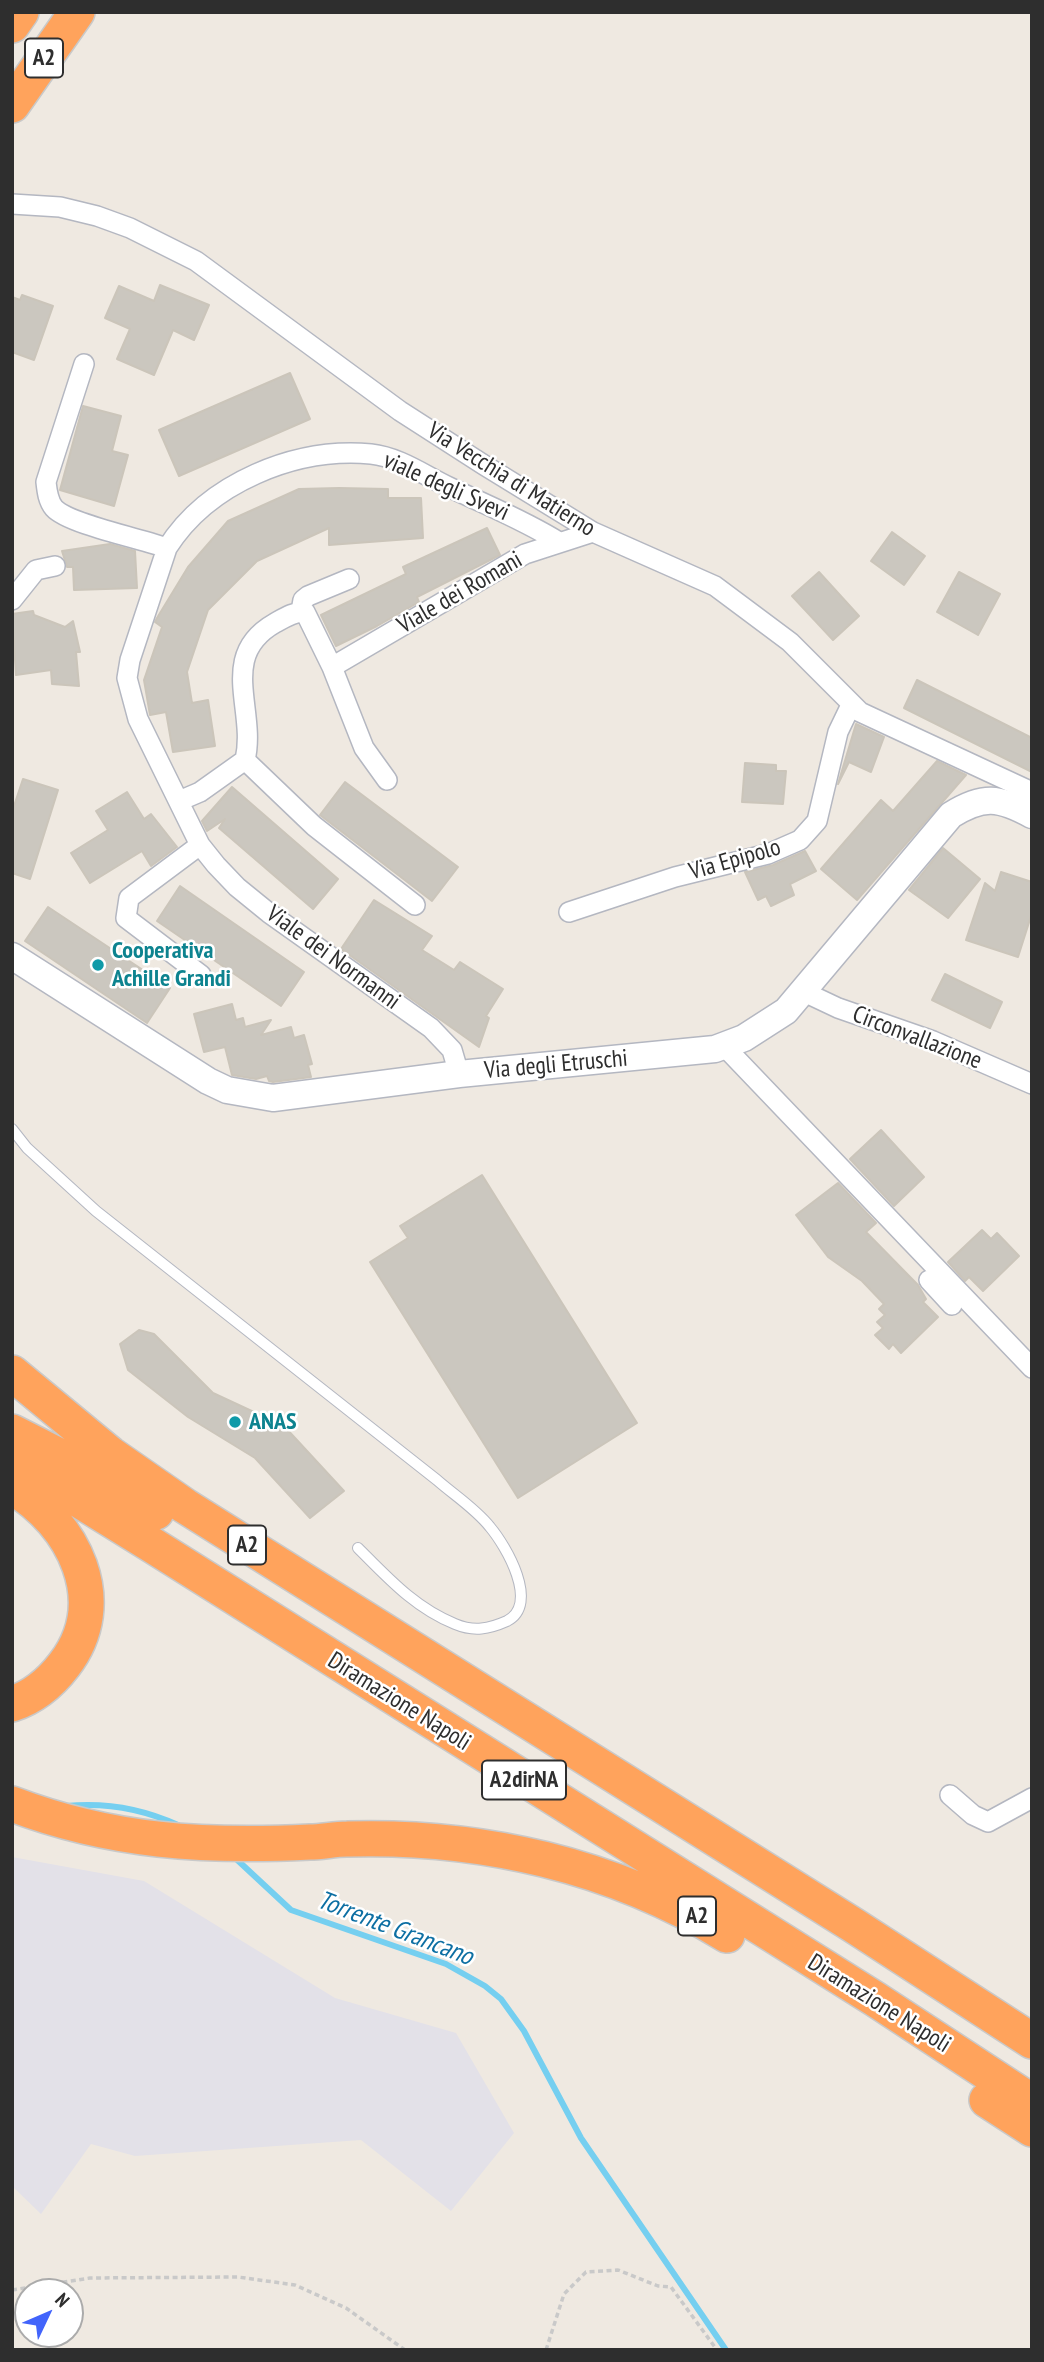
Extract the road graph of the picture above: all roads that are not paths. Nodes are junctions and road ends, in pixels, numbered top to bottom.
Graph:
1 (21, 12) edge
2 (49, 12) edge
3 (77, 12) edge
4 (12, 25) edge
5 (12, 66) edge
6 (12, 105) edge
7 (12, 204) edge
8 (84, 364) dead end
9 (593, 532) junction
10 (559, 542) junction
11 (167, 548) junction
12 (55, 566) dead end
13 (349, 579) dead end
14 (12, 600) edge
15 (302, 611) junction
16 (332, 667) junction
17 (851, 705) junction
18 (245, 760) junction
19 (387, 780) dead end
20 (998, 789) junction
21 (1032, 792) edge
22 (179, 801) junction
23 (1032, 815) edge
24 (200, 845) junction
25 (415, 905) dead end
26 (569, 912) dead end
27 (12, 957) edge
28 (201, 975) dead end
29 (802, 991) junction
30 (720, 1047) junction
31 (459, 1074) junction
32 (1032, 1084) edge
33 (12, 1129) edge
34 (952, 1304) dead end
35 (1032, 1368) edge
36 (12, 1373) edge
37 (12, 1432) edge
38 (12, 1464) edge
39 (12, 1487) edge
40 (358, 1548) dead end
41 (12, 1704) edge
42 (950, 1796) dead end
43 (1032, 1798) edge
44 (12, 1804) edge
45 (1032, 2042) edge
46 (1032, 2060) edge
47 (1032, 2102) edge
48 (1032, 2129) edge

1 - 4 highway, A2
2 - 5 highway
3 - 6 highway, A2
7 - 9 street, Via Vecchia di Matierno
8 - 11 street
9 - 10 street, Viale dei Romani
9 - 17 street, Via Vecchia di Matierno
10 - 11 street, viale degli Svevi
10 - 16 street, Viale dei Romani
11 - 22 street, viale degli Svevi
12 - 14 street
13 - 15 street
15 - 16 street
15 - 18 street
16 - 19 street
17 - 20 street, Via Vecchia di Matierno
17 - 26 street, Via Epipolo
18 - 22 street
18 - 25 street
20 - 21 street, Via Vecchia di Matierno
20 - 23 main road
20 - 29 main road, Via degli Etruschi
22 - 24 street, Viale dei Normanni
24 - 28 street
24 - 31 street, Viale dei Normanni
27 - 31 main road, Via degli Etruschi
29 - 30 main road, Via degli Etruschi
29 - 32 street, Circonvallazione
30 - 31 main road, Via degli Etruschi
30 - 34 street
30 - 35 street
33 - 40 lane
36 - 45 highway, A2
37 - 46 highway, Diramazione Napoli / A2dirNA
38 - 47 highway, Diramazione Napoli / A2dirNA
39 - 41 highway
42 - 43 street
44 - 48 highway, A2

